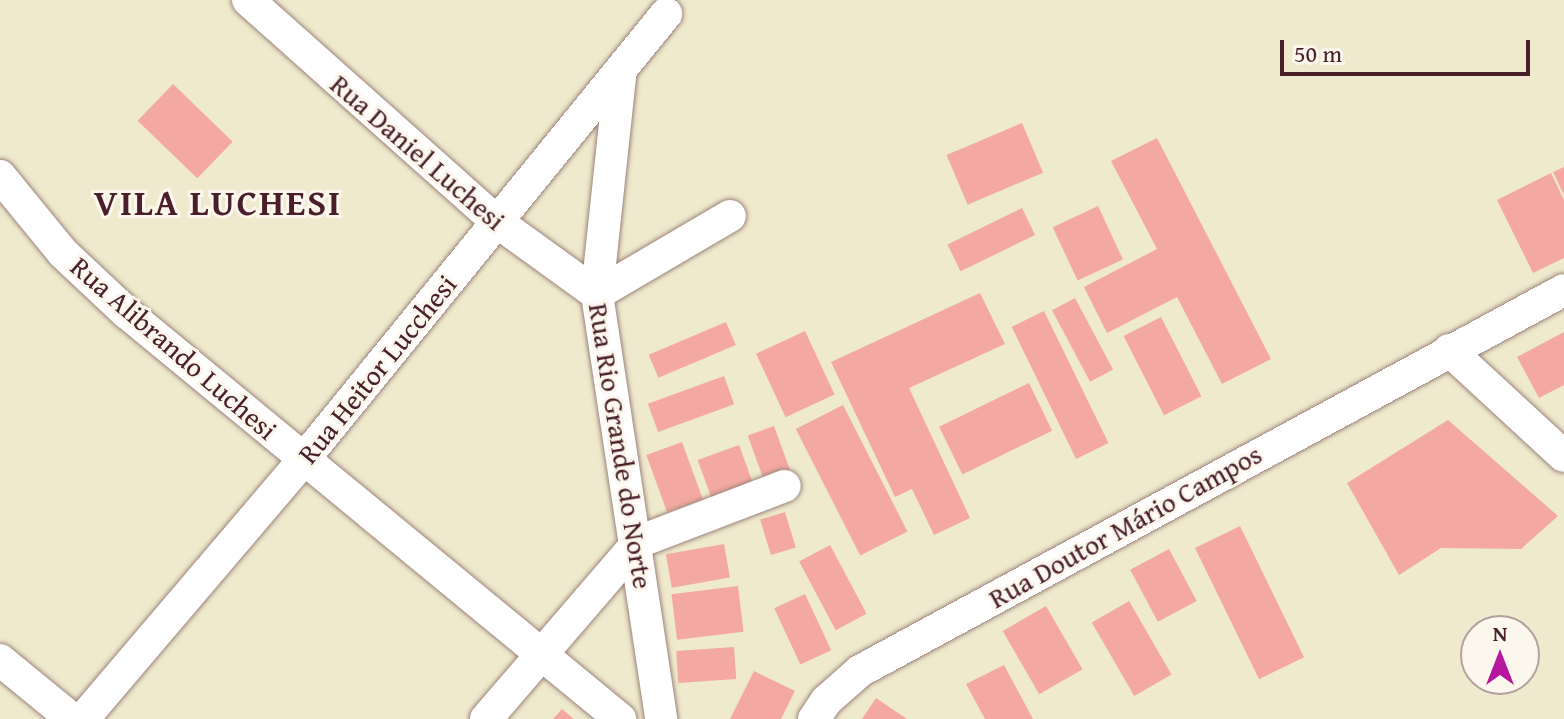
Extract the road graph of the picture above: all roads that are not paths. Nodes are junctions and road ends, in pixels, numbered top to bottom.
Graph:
1 (248, 0) edge
2 (666, 14) dead end
3 (620, 77) junction
4 (0, 176) edge
5 (730, 216) dead end
6 (496, 221) junction
7 (1564, 290) edge
8 (597, 294) junction
9 (1449, 350) junction
10 (1564, 456) edge
11 (304, 459) junction
12 (785, 486) dead end
13 (638, 542) junction
14 (541, 655) junction
15 (0, 660) edge
16 (72, 719) edge
17 (83, 719) edge
18 (486, 719) edge
19 (620, 719) edge
20 (661, 719) edge
21 (814, 719) edge

1 - 6 street, Rua Daniel Luchesi
2 - 3 street, Rua Heitor Lucchesi
3 - 6 street, Rua Heitor Lucchesi
3 - 8 street, Rua Rio Grande do Norte
4 - 11 street, Rua Alibrando Luchesi
5 - 8 street
6 - 8 street, Rua Daniel Luchesi
6 - 11 street, Rua Heitor Lucchesi
7 - 9 street, Rua Doutor Mário Campos
8 - 13 street, Rua Rio Grande do Norte
9 - 10 street
9 - 21 street, Rua Doutor Mário Campos
11 - 14 street, Rua Alibrando Luchesi
11 - 17 street, Rua Heitor Lucchesi
12 - 13 street
13 - 14 street
13 - 20 street, Rua Rio Grande do Norte
14 - 18 street
14 - 19 street, Rua Alibrando Luchesi
15 - 16 street

